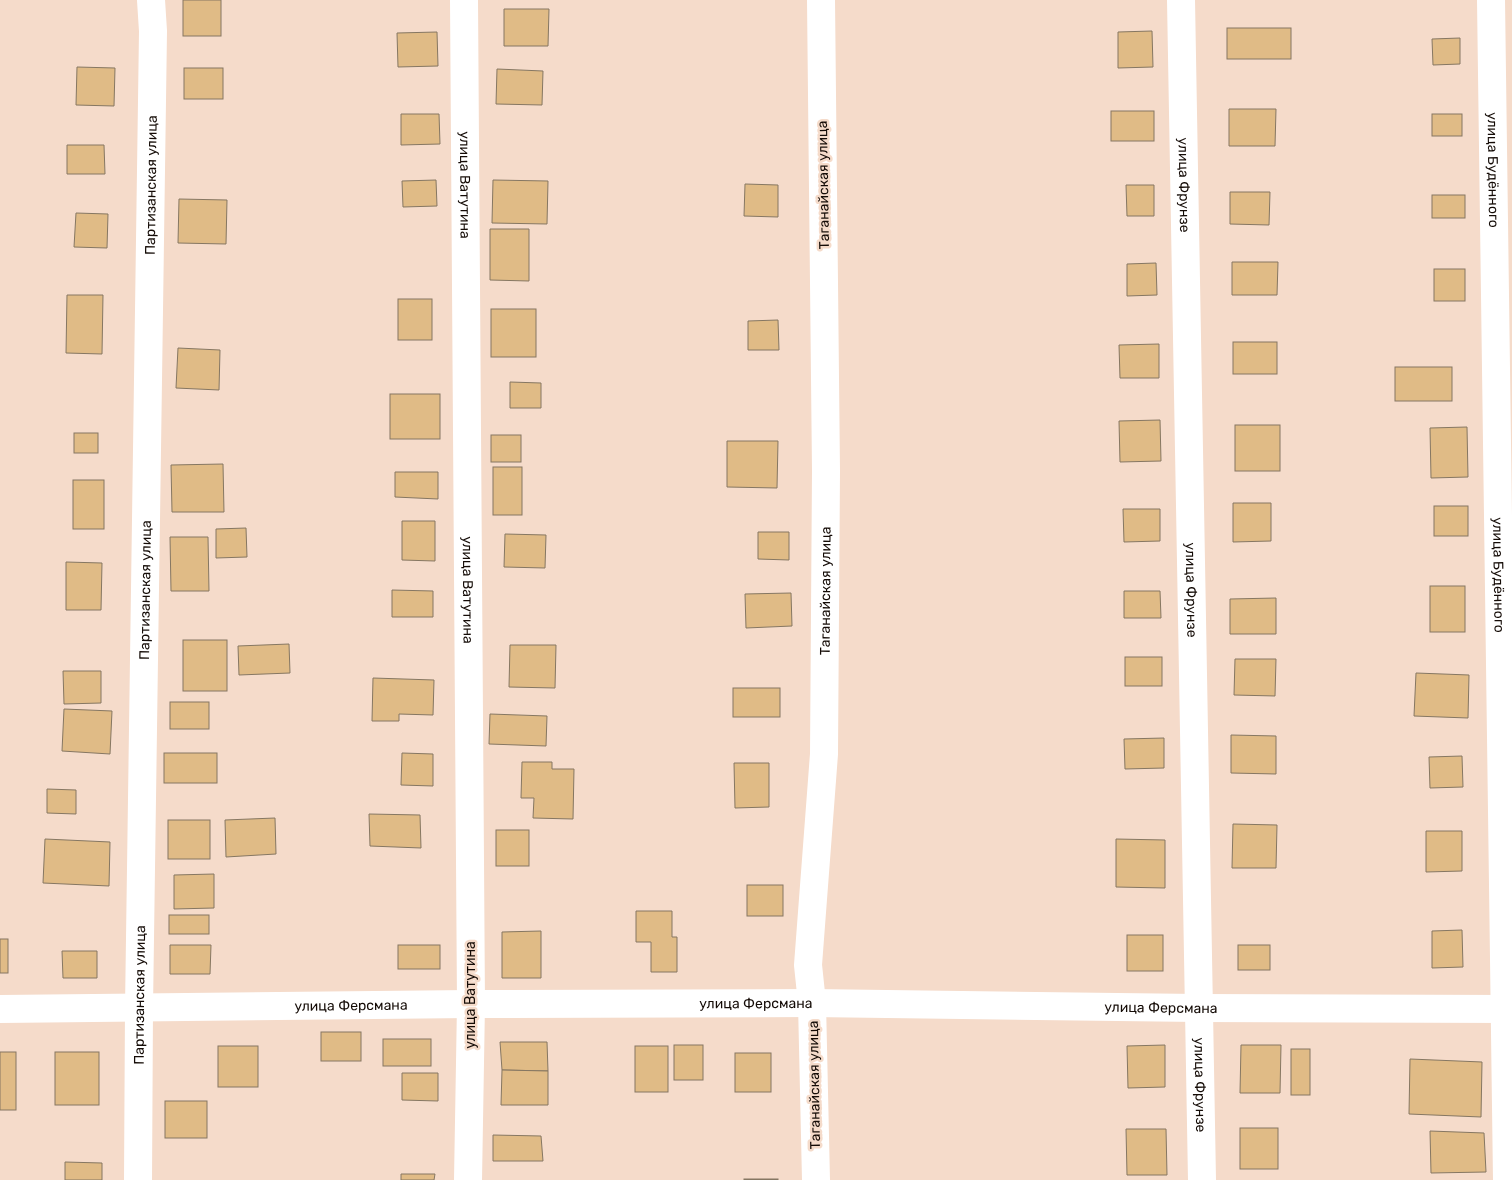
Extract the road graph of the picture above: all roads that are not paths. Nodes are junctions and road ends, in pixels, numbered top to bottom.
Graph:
1 (151, 0) edge
2 (464, 0) edge
3 (820, 0) edge
4 (1181, 0) edge
5 (1491, 0) edge
6 (471, 1004) junction
7 (812, 1004) junction
8 (139, 1008) junction
9 (1198, 1008) junction
10 (0, 1009) edge
11 (1508, 1009) edge
12 (138, 1180) edge
13 (468, 1180) edge
14 (816, 1180) edge
15 (1202, 1180) edge
16 (1507, 1180) edge

1 - 8 street, Партизанская улица
2 - 6 street, улица Ватутина
3 - 7 street, Таганайская улица
4 - 9 street, улица Фрунзе
5 - 11 street, улица Будённого
6 - 7 street, улица Ферсмана
6 - 8 street, улица Ферсмана
6 - 13 street, улица Ватутина
7 - 9 street, улица Ферсмана
7 - 14 street, Таганайская улица
8 - 10 street, улица Ферсмана
8 - 12 street, Партизанская улица
9 - 11 street, улица Ферсмана
9 - 15 street, улица Фрунзе
11 - 16 street, улица Будённого

